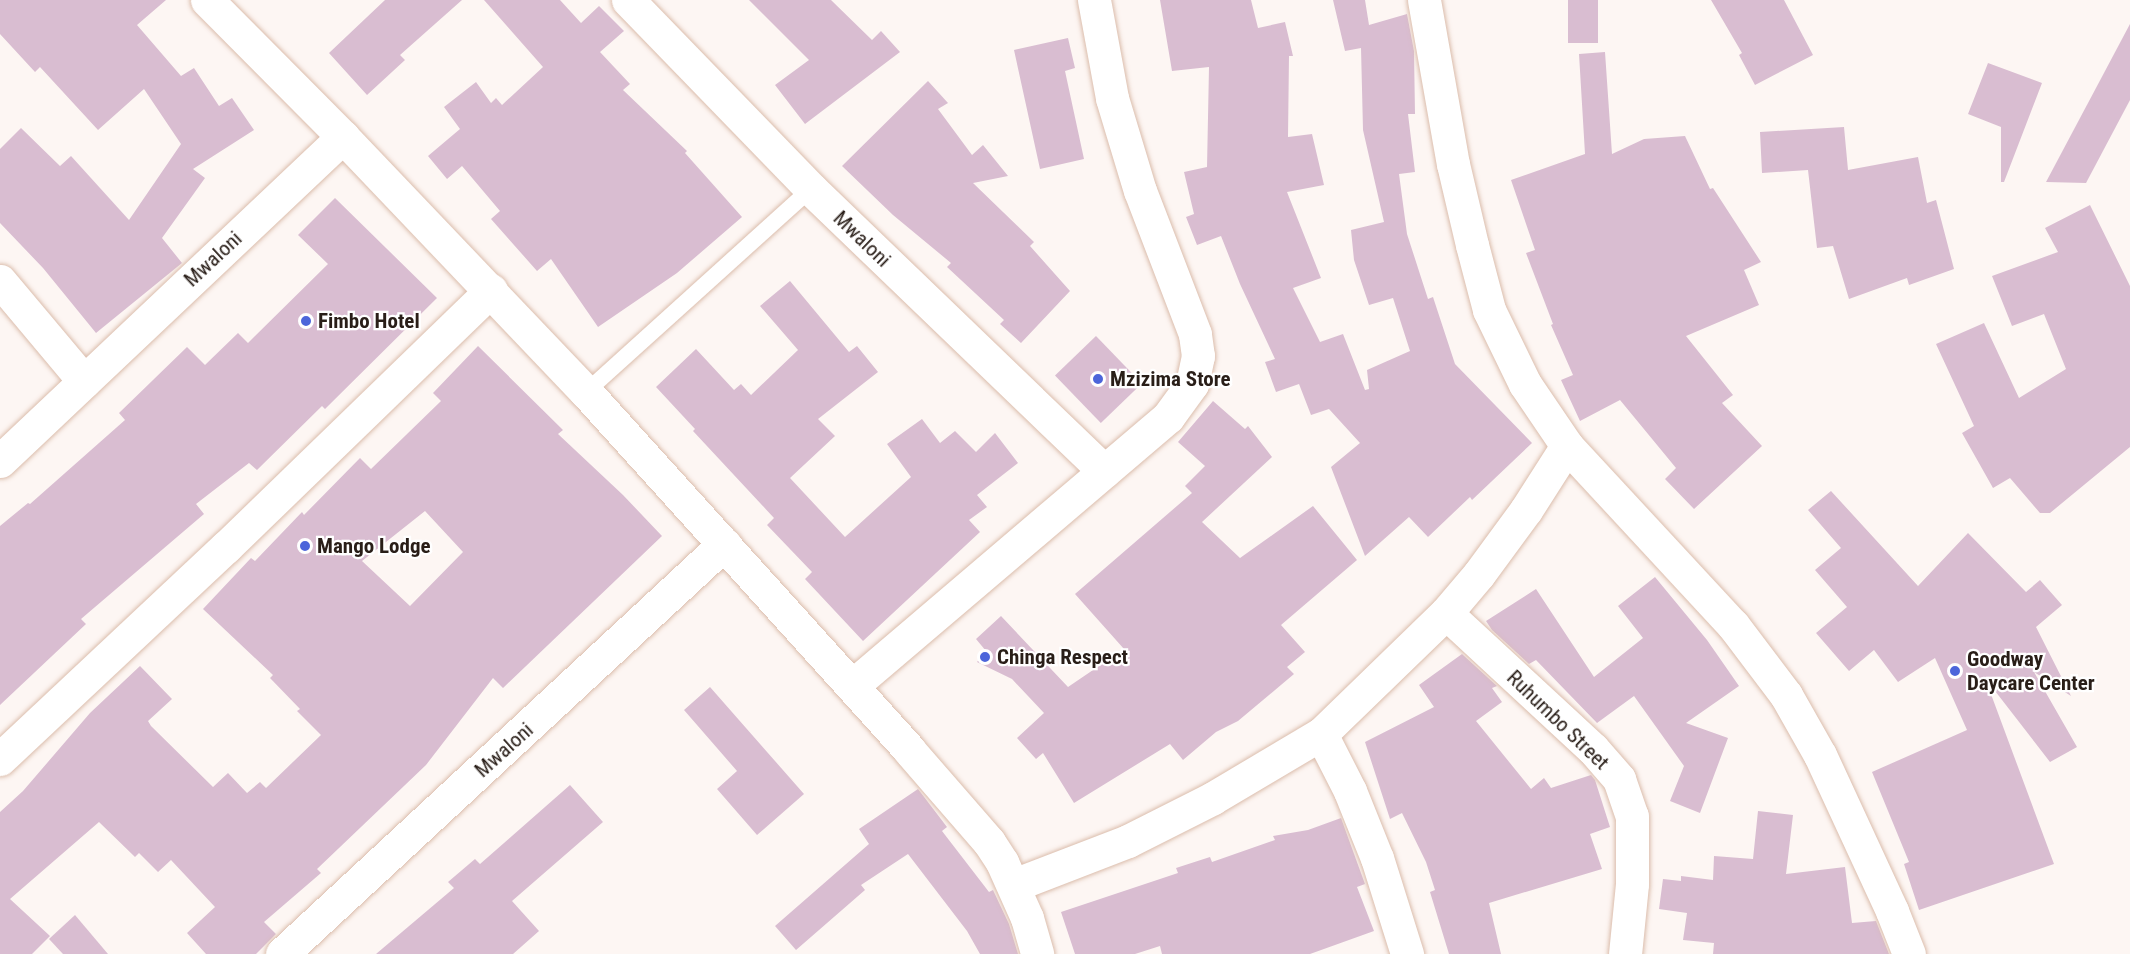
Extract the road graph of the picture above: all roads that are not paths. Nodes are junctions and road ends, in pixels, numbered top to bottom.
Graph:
1 (207, 0) edge
2 (628, 0) edge
3 (1094, 0) edge
4 (1424, 0) edge
5 (343, 137) junction
6 (811, 189) junction
7 (0, 281) edge
8 (491, 290) junction
9 (84, 381) junction
10 (586, 392) junction
11 (1567, 446) junction
12 (0, 461) edge
13 (1104, 471) junction
14 (724, 544) junction
15 (1446, 613) junction
16 (852, 686) junction
17 (1321, 734) junction
18 (0, 759) edge
19 (1014, 885) junction
20 (282, 954) edge
21 (1037, 954) edge
22 (1407, 954) edge
23 (1625, 954) edge
24 (1909, 954) edge

1 - 5 street
2 - 6 street, Mwaloni
3 - 13 street
4 - 11 street
5 - 8 street
5 - 9 street, Mwaloni
6 - 10 lane
6 - 13 street, Mwaloni
7 - 9 street
8 - 10 street
8 - 18 street
9 - 12 street, Mwaloni
10 - 14 street
11 - 15 street
11 - 24 street
13 - 16 street
14 - 16 street
14 - 20 street, Mwaloni
15 - 17 street
15 - 23 street, Ruhumbo Street
16 - 19 street
17 - 19 street
17 - 22 street
19 - 21 street

